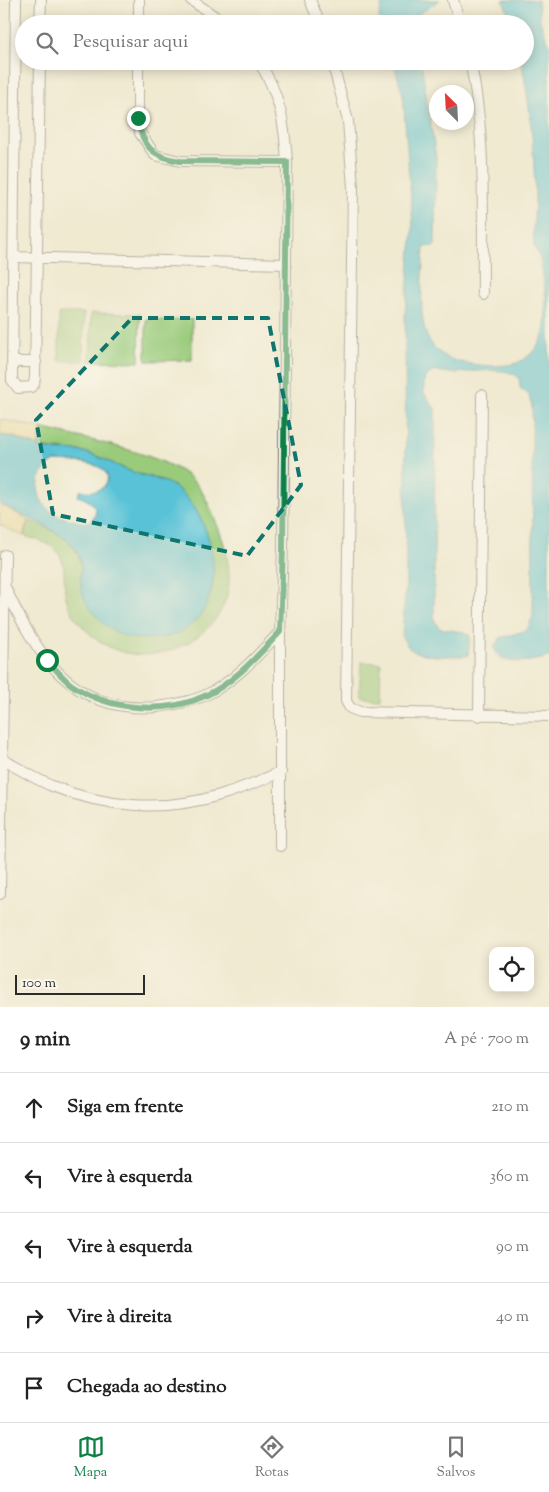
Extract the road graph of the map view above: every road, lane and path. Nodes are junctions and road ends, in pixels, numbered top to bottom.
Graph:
1 (16, 0) edge
2 (41, 0) edge
3 (139, 0) edge
4 (191, 0) edge
5 (310, 0) edge
6 (452, 0) edge
7 (16, 15) edge
8 (40, 15) edge
9 (138, 15) edge
10 (213, 15) edge
11 (316, 15) edge
12 (457, 15) edge
13 (15, 70) edge
14 (40, 70) edge
15 (138, 70) edge
16 (263, 70) edge
17 (334, 70) edge
18 (472, 70) edge
19 (287, 162) junction
20 (13, 257) junction
21 (37, 258) junction
22 (286, 264) junction
23 (483, 294) dead end
24 (12, 362) junction
25 (36, 362) junction
26 (482, 395) dead end
27 (5, 555) dead end
28 (5, 587) junction
29 (280, 632) junction
30 (479, 716) junction
31 (549, 716) edge
32 (2, 759) junction
33 (281, 772) junction
34 (280, 846) dead end
35 (0, 894) edge

1 - 7 street
2 - 8 street
3 - 9 street
4 - 10 street
5 - 11 street
6 - 12 street
13 - 20 street
14 - 21 street
15 - 19 street
16 - 19 street
17 - 30 street
18 - 23 street
19 - 22 street
20 - 21 street
20 - 24 street
21 - 22 street
21 - 25 street
22 - 29 street
24 - 25 street
24 - 25 street
26 - 30 street
27 - 28 street
28 - 29 street
28 - 32 street
29 - 33 street
30 - 31 street
32 - 33 street
32 - 35 street
33 - 34 street

